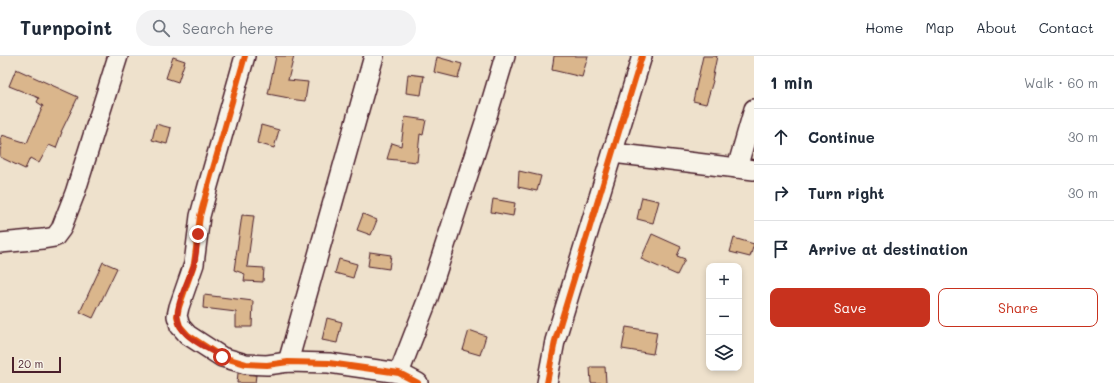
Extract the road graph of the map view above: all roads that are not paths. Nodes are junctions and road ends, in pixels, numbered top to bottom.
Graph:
1 (118, 56) edge
2 (245, 56) edge
3 (374, 56) edge
4 (505, 56) edge
5 (642, 56) edge
6 (754, 109) edge
7 (612, 154) junction
8 (745, 169) edge
9 (0, 243) edge
10 (288, 362) junction
11 (399, 373) junction
12 (418, 383) edge
13 (547, 383) edge

1 - 9 street
2 - 10 street
3 - 10 street
4 - 11 street
5 - 7 street
6 - 8 street
7 - 8 street
7 - 13 street
10 - 11 street
11 - 12 street

